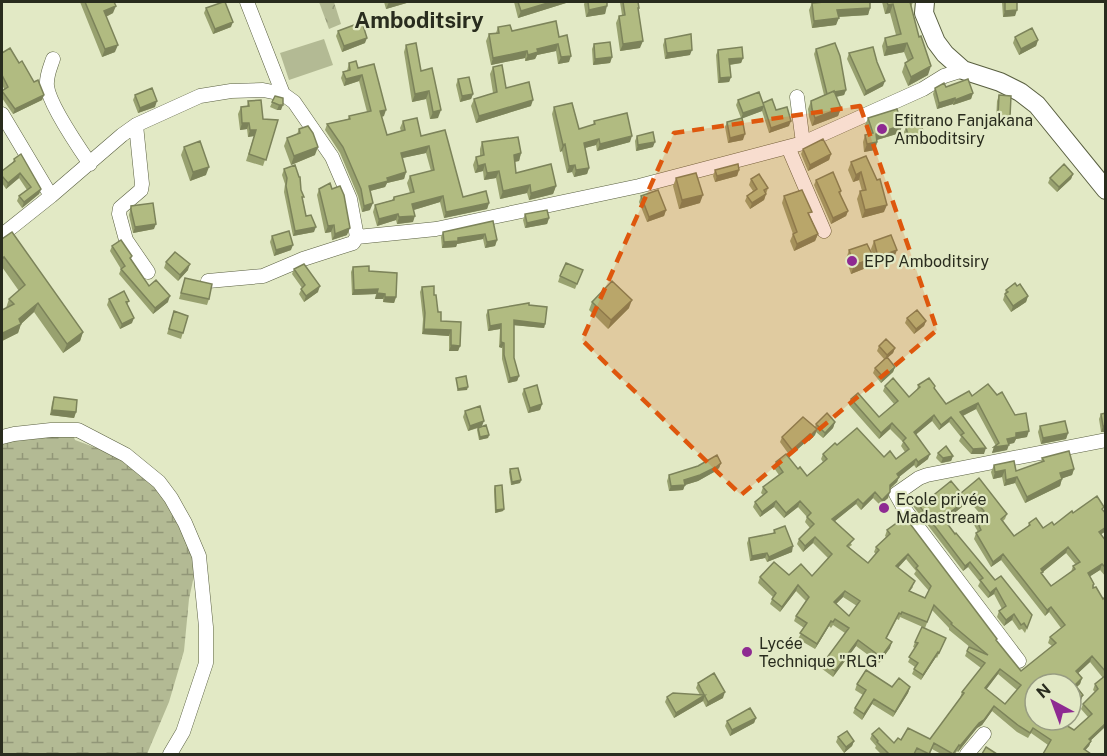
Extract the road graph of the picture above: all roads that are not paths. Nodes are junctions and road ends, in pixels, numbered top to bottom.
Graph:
1 (246, 2) edge
2 (925, 2) edge
3 (53, 59) dead end
4 (963, 70) junction
5 (283, 94) junction
6 (797, 97) dead end
7 (2, 114) edge
8 (136, 126) junction
9 (803, 143) junction
10 (788, 147) junction
11 (90, 164) junction
12 (1106, 190) edge
13 (51, 196) junction
14 (824, 231) dead end
15 (2, 236) edge
16 (357, 237) junction
17 (148, 272) dead end
18 (208, 281) edge
19 (2, 437) edge
20 (1106, 440) edge
21 (1019, 661) dead end
22 (984, 734) dead end
23 (171, 754) edge
24 (966, 754) edge

1 - 5 street
2 - 4 main road
3 - 11 street
4 - 9 street
4 - 12 main road
5 - 8 street
5 - 16 street
6 - 9 street
7 - 13 street
8 - 11 street
8 - 17 street
9 - 10 street
10 - 14 street
10 - 16 street
11 - 13 street
13 - 15 street
16 - 18 street
19 - 23 street
20 - 21 street
22 - 24 street

